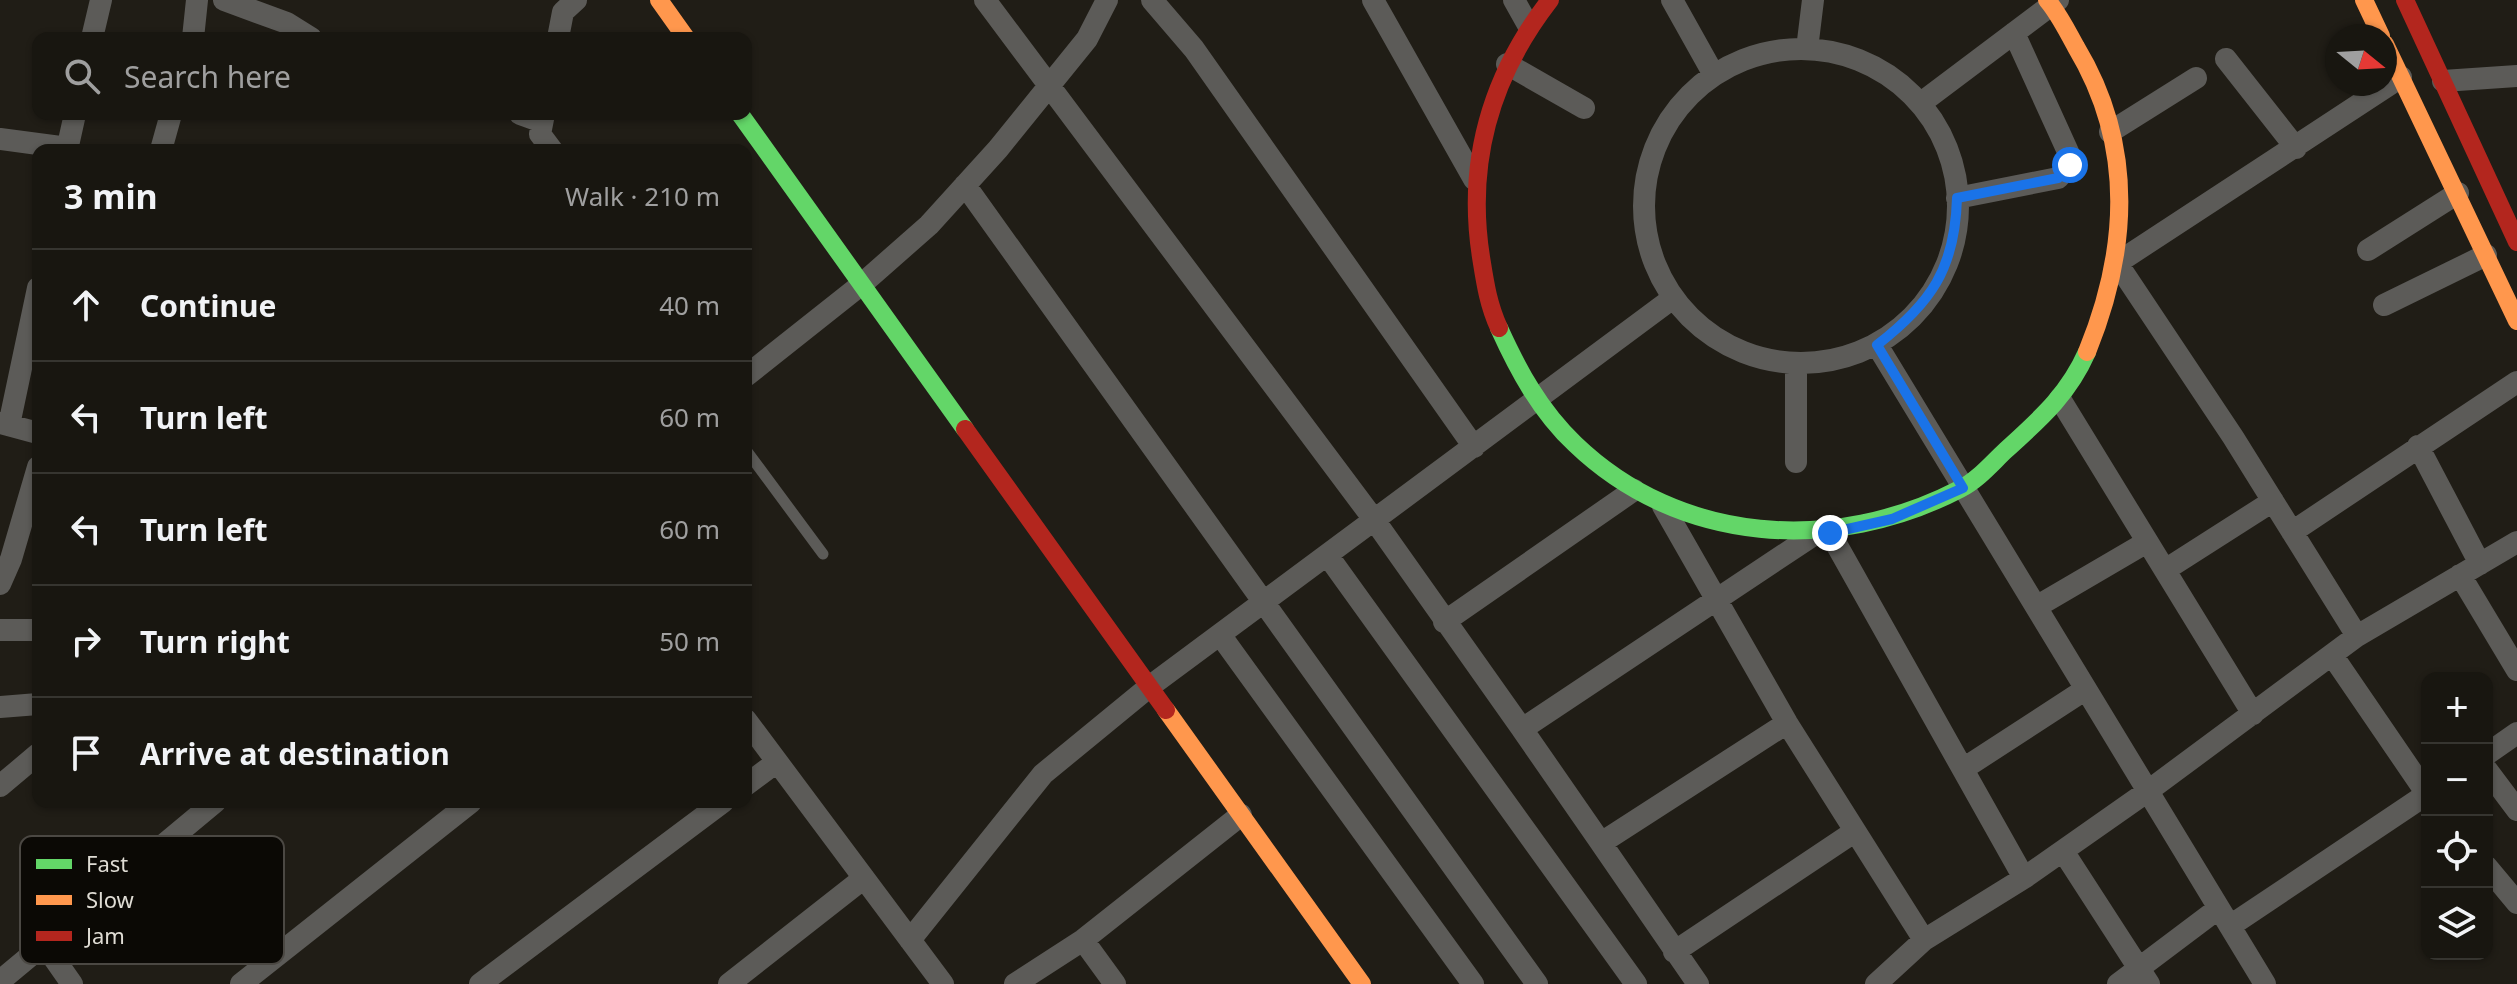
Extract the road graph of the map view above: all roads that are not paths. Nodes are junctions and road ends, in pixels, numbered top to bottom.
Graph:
1 (101, 0) edge
2 (197, 0) edge
3 (224, 0) edge
4 (576, 0) edge
5 (659, 0) edge
6 (985, 0) edge
7 (1107, 0) edge
8 (1152, 0) edge
9 (1373, 0) edge
10 (1514, 0) edge
11 (1550, 0) edge
12 (1672, 0) edge
13 (1813, 0) edge
14 (2364, 0) edge
15 (2405, 0) edge
16 (2052, 1) edge
17 (2375, 24) edge
18 (1528, 25) junction
19 (93, 32) edge
20 (194, 32) edge
21 (301, 32) edge
22 (559, 32) edge
23 (682, 32) edge
24 (2014, 33) junction
25 (1807, 49) junction
26 (2226, 59) dead end
27 (1507, 64) junction
28 (2397, 70) edge
29 (1714, 75) junction
30 (2517, 76) edge
31 (2441, 77) junction
32 (2196, 78) dead end
33 (2404, 85) junction
34 (1048, 87) junction
35 (1921, 103) junction
36 (1584, 108) dead end
37 (74, 120) edge
38 (169, 120) edge
39 (527, 120) edge
40 (744, 120) edge
41 (2110, 132) junction
42 (542, 134) edge
43 (0, 139) edge
44 (34, 144) edge
45 (69, 144) edge
46 (163, 144) edge
47 (2296, 148) junction
48 (1474, 179) junction
49 (965, 185) junction
50 (2458, 193) junction
51 (1957, 198) junction
52 (2516, 236) edge
53 (2368, 250) dead end
54 (2486, 255) junction
55 (2117, 263) junction
56 (862, 284) junction
57 (1673, 298) junction
58 (2384, 305) dead end
59 (32, 312) edge
60 (2517, 321) edge
61 (1877, 345) junction
62 (1796, 364) junction
63 (752, 371) edge
64 (2517, 382) edge
65 (2060, 399) junction
66 (1535, 401) junction
67 (4, 424) edge
68 (32, 431) edge
69 (2418, 446) junction
70 (1474, 447) junction
71 (752, 458) edge
72 (1796, 462) dead end
73 (1963, 488) junction
74 (1634, 490) junction
75 (2273, 501) junction
76 (1663, 506) junction
77 (1375, 521) junction
78 (30, 525) edge
79 (2292, 532) junction
80 (1823, 533) junction
81 (2147, 542) junction
82 (2517, 542) edge
83 (823, 554) dead end
84 (1328, 556) junction
85 (2480, 564) junction
86 (2165, 570) junction
87 (2460, 575) junction
88 (0, 584) edge
89 (1715, 601) junction
90 (1263, 604) junction
91 (2036, 607) junction
92 (1444, 622) junction
93 (0, 630) edge
94 (32, 630) edge
95 (1221, 636) junction
96 (2357, 636) junction
97 (2332, 655) junction
98 (2517, 670) edge
99 (1149, 687) junction
100 (2086, 689) junction
101 (32, 704) edge
102 (0, 707) edge
103 (2253, 714) junction
104 (1787, 723) junction
105 (752, 728) edge
106 (1522, 729) junction
107 (2517, 733) edge
108 (2493, 750) edge
109 (32, 759) edge
110 (777, 762) junction
111 (1963, 769) junction
112 (2493, 778) edge
113 (752, 781) edge
114 (2421, 785) edge
115 (0, 786) edge
116 (2148, 791) junction
117 (2421, 798) edge
118 (208, 808) edge
119 (463, 808) edge
120 (715, 808) edge
121 (2517, 810) edge
122 (1241, 815) junction
123 (1854, 832) junction
124 (174, 836) edge
125 (1601, 843) junction
126 (2063, 851) junction
127 (2493, 874) edge
128 (864, 878) junction
129 (2024, 878) junction
130 (2517, 903) edge
131 (2224, 917) junction
132 (910, 940) junction
133 (1083, 940) junction
134 (1924, 940) junction
135 (284, 950) edge
136 (1674, 952) junction
137 (20, 964) edge
138 (58, 964) edge
139 (266, 964) edge
140 (2143, 976) edge
141 (0, 981) edge
142 (734, 983) edge
143 (72, 984) edge
144 (241, 984) edge
145 (480, 984) edge
146 (943, 984) edge
147 (1015, 984) edge
148 (1115, 984) edge
149 (1362, 984) edge
150 (1473, 984) edge
151 (1537, 984) edge
152 (1636, 984) edge
153 (1698, 984) edge
154 (1876, 984) edge
155 (2118, 984) edge
156 (2265, 984) edge

1 - 19 street
2 - 20 street
3 - 21 street
4 - 22 street
5 - 23 street
6 - 34 street
7 - 34 street
8 - 70 street
9 - 48 street
10 - 18 street
11 - 18 street
12 - 29 street
13 - 25 street
14 - 17 street
15 - 31 street
16 - 24 street
16 - 41 street
18 - 27 street
24 - 35 street
24 - 51 street
25 - 29 street
25 - 35 street
26 - 47 street
27 - 36 street
27 - 48 street
28 - 33 street
29 - 57 street
30 - 31 street
31 - 33 street
31 - 52 street
32 - 41 street
33 - 47 street
33 - 50 street
34 - 49 street
34 - 77 street
35 - 51 street
37 - 45 street
38 - 46 street
39 - 42 street
40 - 56 street
41 - 55 street
43 - 44 street
47 - 55 street
48 - 66 street
49 - 56 street
49 - 90 street
50 - 53 street
50 - 54 street
51 - 61 street
54 - 58 street
54 - 60 street
55 - 65 street
55 - 75 street
56 - 63 street
56 - 99 street
57 - 62 street
57 - 66 street
59 - 67 street
61 - 62 street
61 - 73 street
62 - 72 street
64 - 69 street
65 - 73 street
65 - 81 street
66 - 70 street
66 - 74 street
67 - 68 street
69 - 79 street
69 - 85 street
70 - 77 street
71 - 83 lane
73 - 80 street
73 - 91 street
74 - 76 street
74 - 92 street
75 - 79 street
75 - 86 street
76 - 80 street
76 - 89 street
77 - 84 street
77 - 92 street
78 - 88 street
79 - 96 street
80 - 89 street
80 - 111 street
81 - 86 street
81 - 91 street
82 - 85 street
84 - 90 street
84 - 152 street
85 - 87 street
86 - 103 street
87 - 96 street
87 - 98 street
89 - 104 street
89 - 106 street
90 - 95 street
90 - 151 street
91 - 100 street
92 - 106 street
93 - 94 street
95 - 99 street
95 - 150 street
96 - 97 street
97 - 103 street
97 - 114 street
99 - 122 street
99 - 132 street
100 - 111 street
100 - 116 street
101 - 102 street
103 - 116 street
104 - 123 street
104 - 125 street
105 - 110 street
106 - 125 street
107 - 108 street
109 - 115 street
110 - 113 street
110 - 128 street
111 - 129 street
112 - 121 street
116 - 126 street
116 - 131 street
117 - 131 street
118 - 124 street
119 - 135 street
120 - 145 street
122 - 133 street
122 - 149 street
123 - 134 street
123 - 136 street
125 - 136 street
126 - 129 street
126 - 140 street
127 - 130 street
128 - 132 street
128 - 142 street
129 - 134 street
131 - 140 street
131 - 156 street
132 - 146 street
133 - 147 street
133 - 148 street
134 - 154 street
136 - 153 street
137 - 141 street
138 - 143 street
139 - 144 street
140 - 155 street

